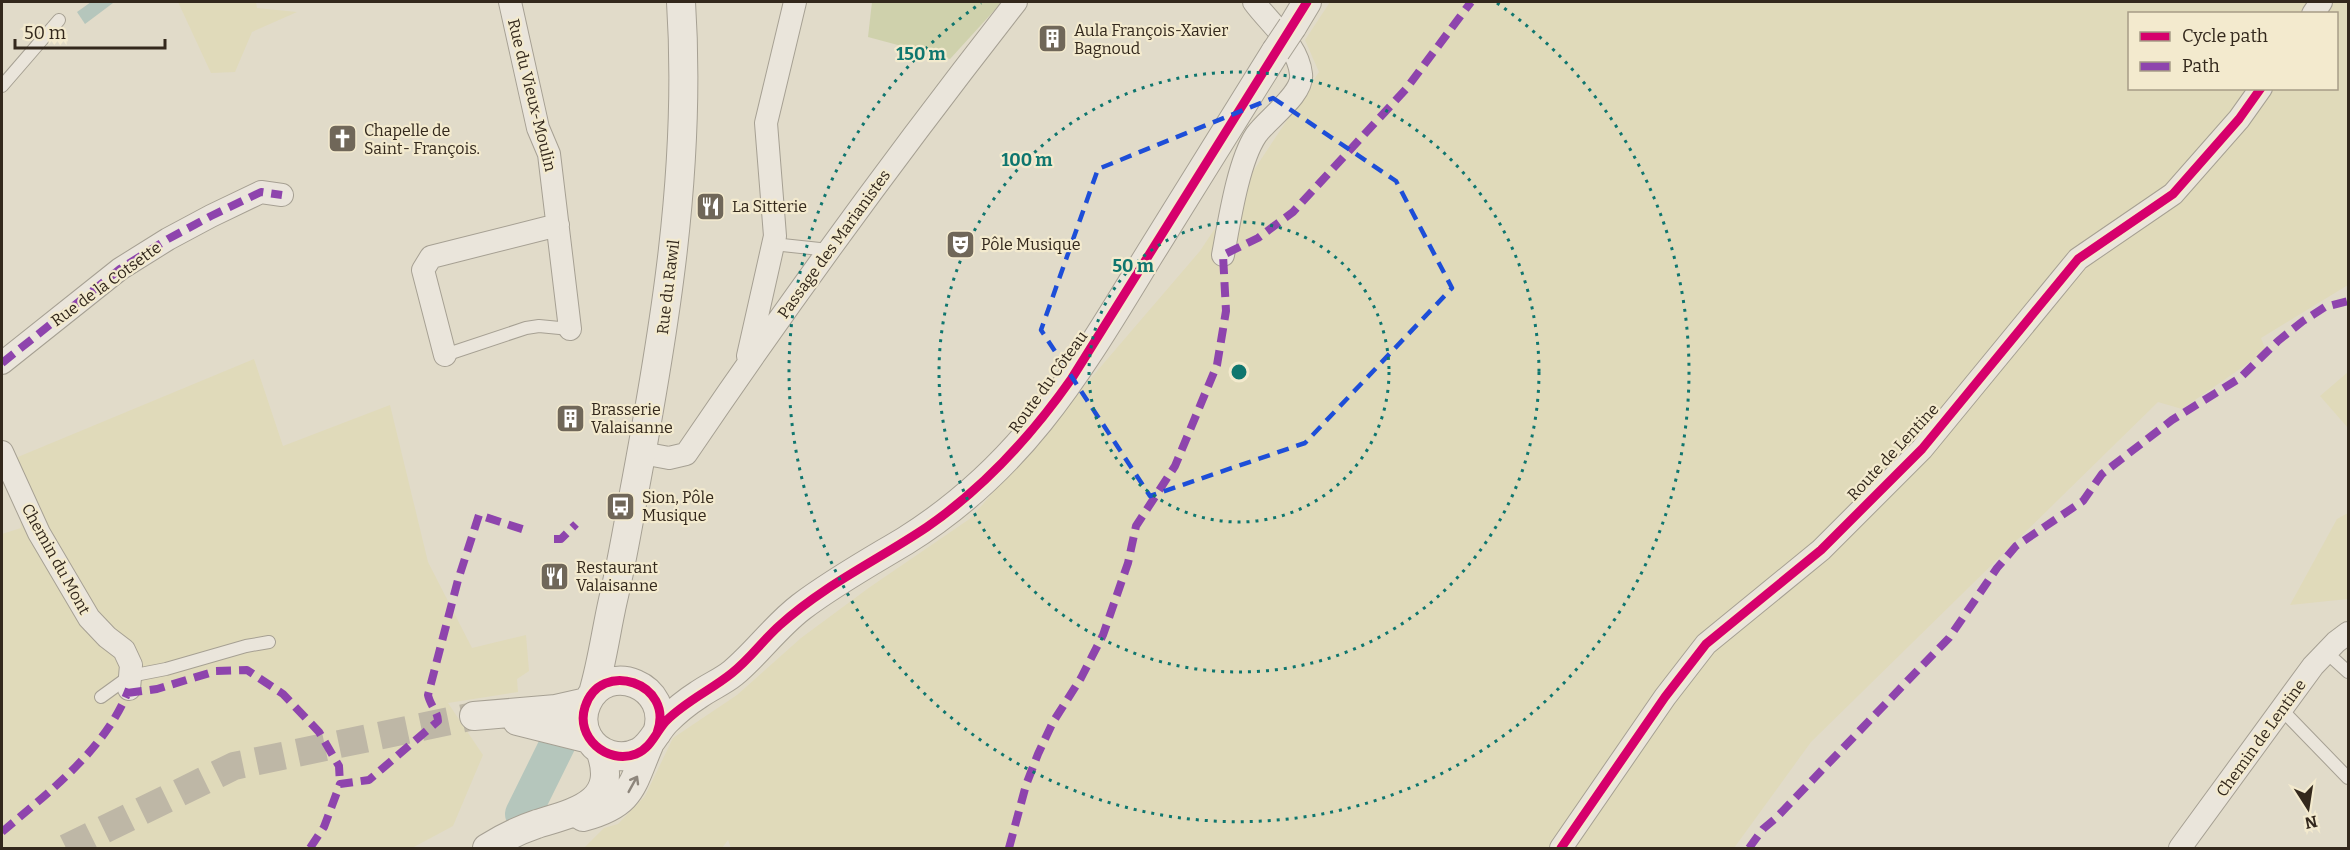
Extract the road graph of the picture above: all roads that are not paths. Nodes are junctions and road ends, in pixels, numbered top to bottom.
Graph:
1 (510, 2) edge
2 (681, 2) edge
3 (795, 2) edge
4 (1016, 2) edge
5 (1254, 2) edge
6 (1307, 2) edge
7 (59, 20) dead end
8 (2, 86) edge
9 (2260, 90) edge
10 (282, 195) dead end
11 (558, 225) junction
12 (773, 244) junction
13 (829, 250) junction
14 (1223, 255) dead end
15 (570, 329) joint
16 (445, 355) joint
17 (2, 363) edge
18 (746, 366) junction
19 (2, 452) edge
20 (642, 453) junction
21 (621, 569) junction
22 (2349, 633) edge
23 (269, 642) dead end
24 (2326, 652) junction
25 (2349, 672) edge
26 (129, 682) junction
27 (645, 689) junction
28 (697, 695) junction
29 (102, 698) dead end
30 (590, 698) junction
31 (2282, 710) junction
32 (653, 739) junction
33 (595, 745) junction
34 (2346, 771) edge
35 (525, 828) junction
36 (487, 849) edge
37 (1561, 849) edge
38 (2180, 849) edge

1 - 11 street, Rue du Vieux-Moulin
2 - 20 street, Rue du Rawil
3 - 12 street
4 - 13 street, Passage des Marianistes
5 - 14 street
6 - 28 street, Route du Côteau, bridge
7 - 8 lane
9 - 37 street, Route de Lentine
10 - 17 street, Rue de la Cotsette
11 - 15 street, Rue du Vieux-Moulin
11 - 16 street
12 - 13 lane
12 - 18 street
13 - 18 street, Passage des Marianistes
15 - 16 lane
18 - 20 street, Passage des Marianistes
19 - 26 street, Chemin du Mont
20 - 21 street, Rue du Rawil
21 - 27 street, Rue du Rawil
21 - 30 street, Rue du Rawil
22 - 24 street, Chemin de Lentine
23 - 26 lane
24 - 25 lane
24 - 31 street, Chemin de Lentine
26 - 29 lane
27 - 28 street
27 - 30 street
27 - 32 street
28 - 32 street, Route du Côteau
30 - 33 street
30 - 33 street
31 - 34 lane
31 - 38 street, Chemin de Lentine
32 - 33 street
35 -> 32 street
33 - 35 street
35 - 36 street

